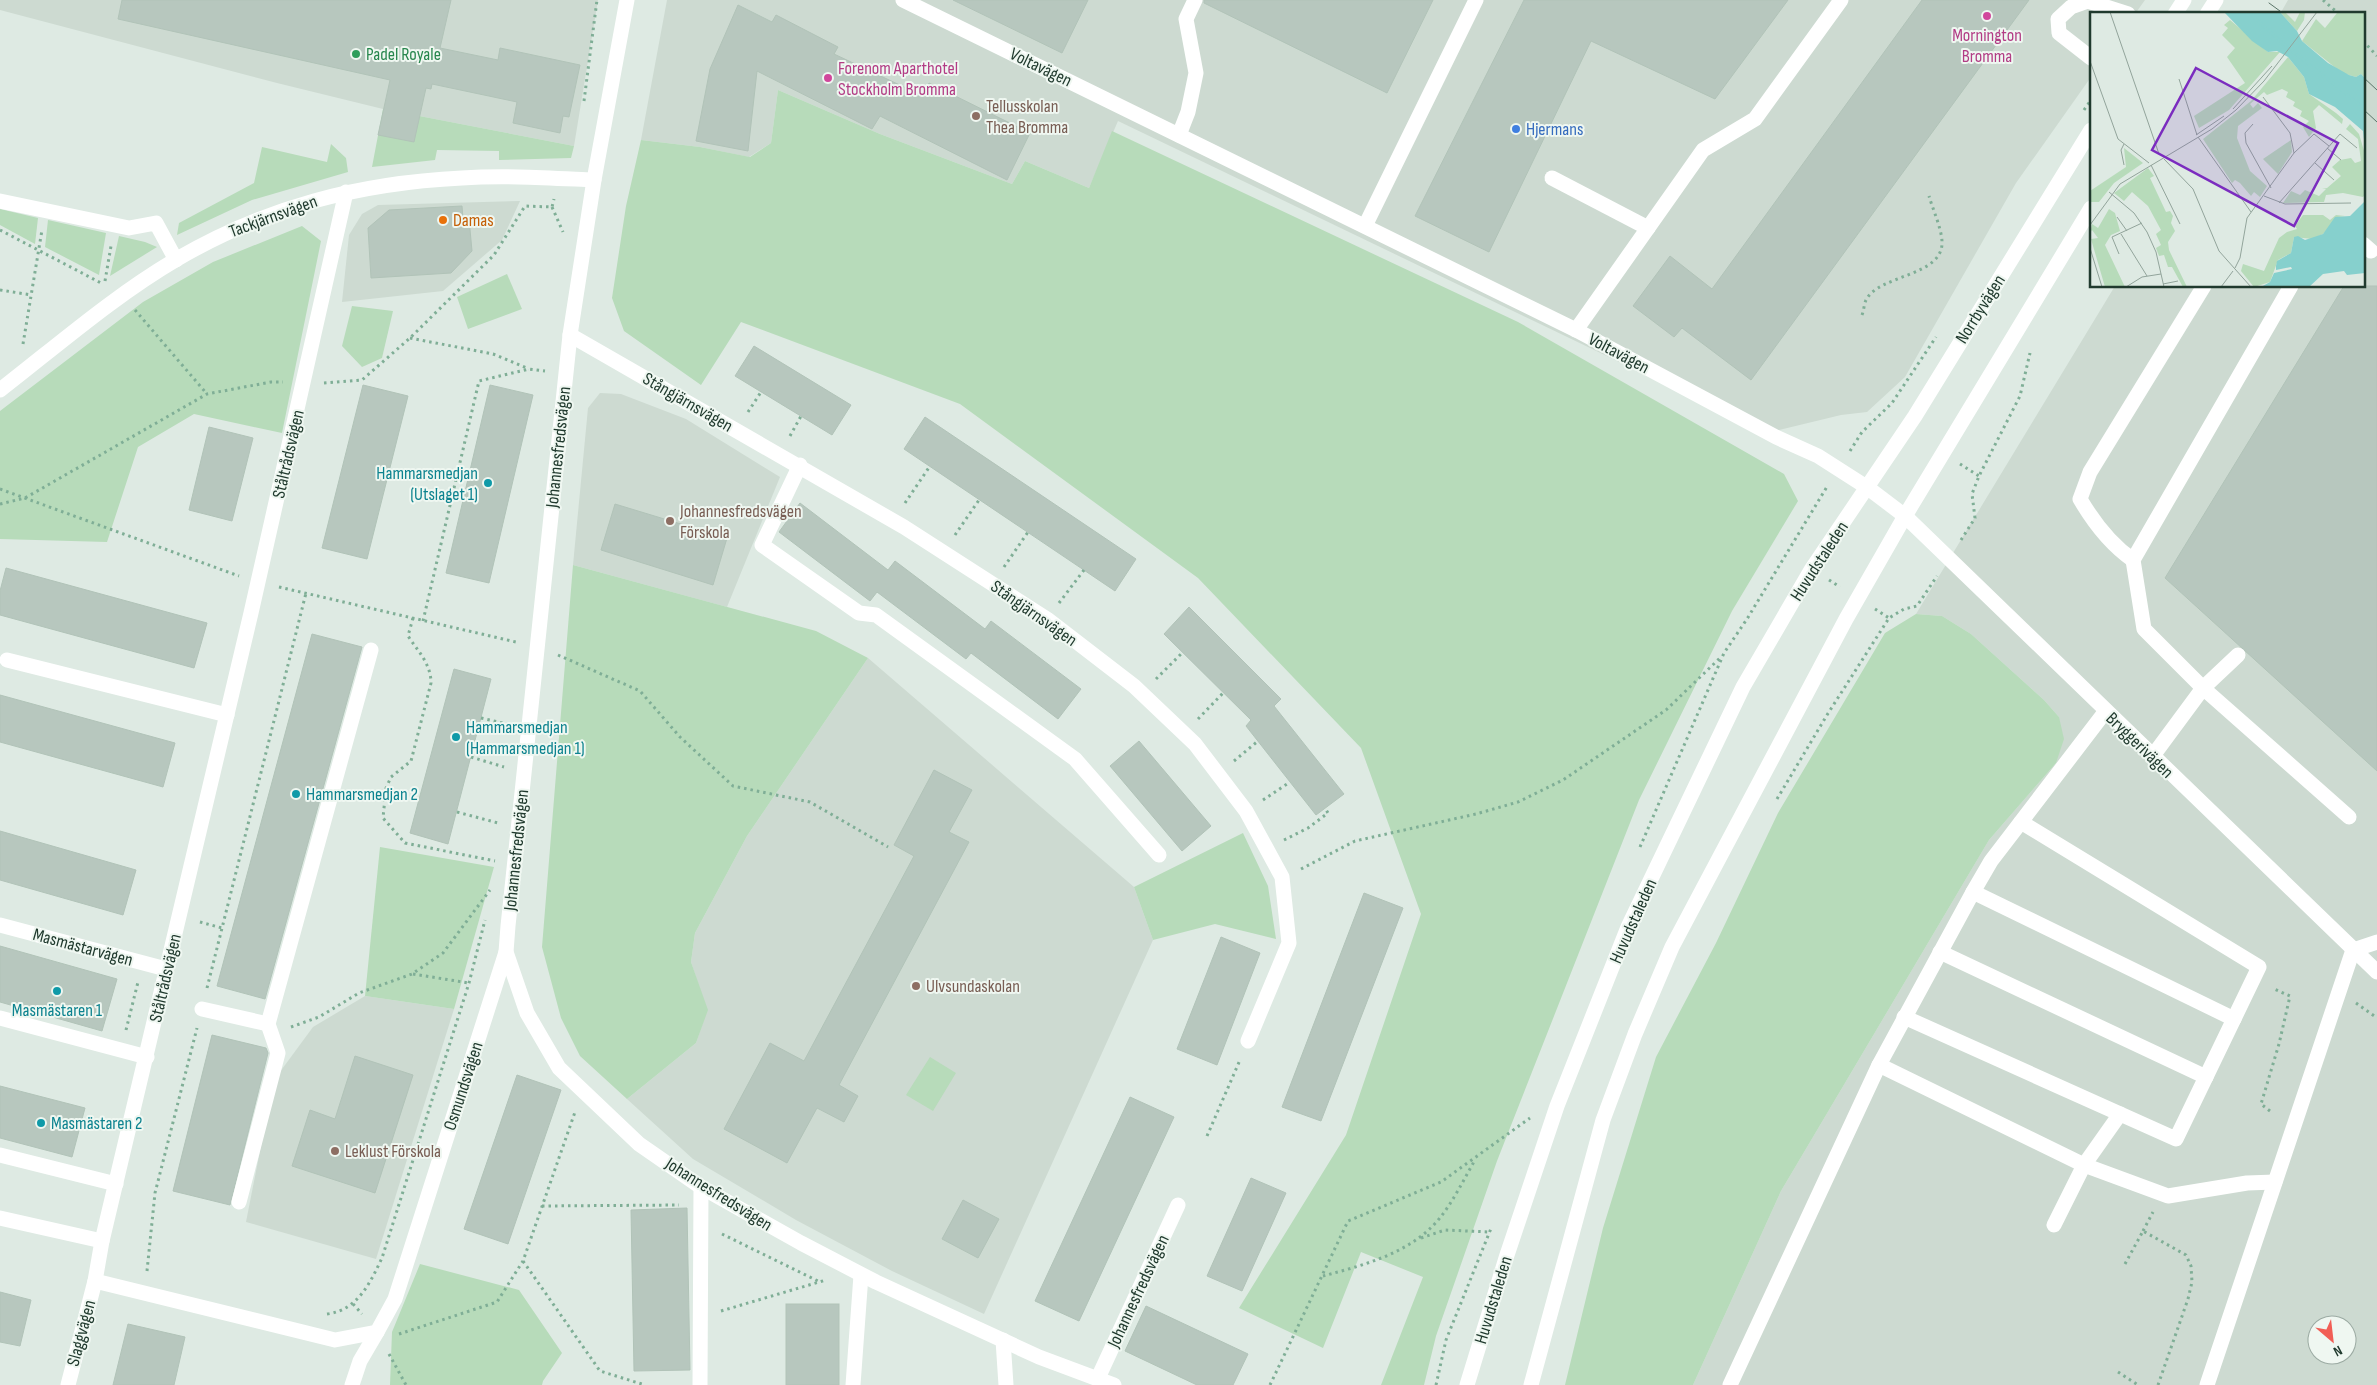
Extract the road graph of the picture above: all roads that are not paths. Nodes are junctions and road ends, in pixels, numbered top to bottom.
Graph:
1 (627, 0) edge
2 (904, 0) edge
3 (1195, 0) edge
4 (1476, 0) edge
5 (1841, 0) edge
6 (2184, 0) edge
7 (2216, 0) edge
8 (2122, 12) edge
9 (2176, 12) edge
10 (2208, 12) edge
11 (2090, 57) edge
12 (2090, 132) edge
13 (1179, 135) junction
14 (1552, 178) dead end
15 (594, 180) junction
16 (346, 192) junction
17 (0, 200) edge
18 (2090, 210) edge
19 (1365, 226) junction
20 (1648, 228) junction
21 (176, 260) junction
22 (2203, 288) edge
23 (2290, 288) edge
24 (1576, 330) junction
25 (570, 335) junction
26 (0, 390) edge
27 (800, 465) junction
28 (1868, 488) junction
29 (1904, 516) junction
30 (2133, 560) junction
31 (371, 650) dead end
32 (2238, 655) dead end
33 (7, 660) dead end
34 (2204, 688) junction
35 (2105, 712) junction
36 (227, 714) junction
37 (2152, 757) junction
38 (2349, 817) dead end
39 (2021, 822) junction
40 (1159, 855) dead end
41 (1973, 892) junction
42 (0, 925) edge
43 (2377, 942) edge
44 (2353, 950) junction
45 (506, 952) junction
46 (1940, 952) junction
47 (166, 970) junction
48 (2377, 972) edge
49 (202, 1009) road end
50 (1904, 1017) junction
51 (0, 1018) edge
52 (2234, 1019) junction
53 (268, 1024) junction
54 (1248, 1041) road end
55 (147, 1057) junction
56 (1880, 1065) junction
57 (2206, 1077) junction
58 (2120, 1114) junction
59 (0, 1155) edge
60 (2084, 1165) junction
61 (2275, 1182) junction
62 (116, 1184) junction
63 (701, 1187) junction
64 (239, 1202) dead end
65 (1178, 1205) dead end
66 (0, 1218) edge
67 (2054, 1225) dead end
68 (102, 1241) junction
69 (858, 1273) junction
70 (95, 1281) junction
71 (377, 1332) junction
72 (1003, 1340) junction
73 (1098, 1378) junction
74 (68, 1385) edge
75 (352, 1385) edge
76 (700, 1385) edge
77 (853, 1385) edge
78 (1006, 1385) edge
79 (1114, 1385) edge
80 (1467, 1385) edge
81 (1531, 1385) edge
82 (1730, 1385) edge
83 (2207, 1385) edge

1 - 15 street, Johannesfredsvägen
2 - 13 street, Voltavägen
3 - 13 street
4 - 19 street
5 - 20 street
6 - 9 street
7 - 10 street
8 - 11 street
12 - 28 street, Norrbyvägen
13 - 19 street, Voltavägen
14 - 20 street
15 - 16 street, Tackjärnsvägen
15 - 25 street, Johannesfredsvägen
16 - 21 street, Tackjärnsvägen
16 - 36 street, Ståltrådsvägen
17 - 21 street
18 - 29 street
19 - 24 street, Voltavägen
20 - 24 street
21 - 26 street, Tackjärnsvägen
22 - 30 street
23 - 30 street
24 - 28 street, Voltavägen
25 - 27 street, Stångjärnsvägen
25 - 45 street, Johannesfredsvägen
27 - 40 street
27 - 54 street, Stångjärnsvägen
28 - 29 street, Voltavägen
28 - 80 street, Huvudstaleden
29 - 35 street, Bryggerivägen
29 - 81 street
30 - 34 street
31 - 53 street
32 - 34 street
33 - 36 street
34 - 37 street
34 - 38 street
35 - 37 street, Bryggerivägen
35 - 39 street
36 - 47 street, Ståltrådsvägen
37 - 44 street, Bryggerivägen
39 - 41 street
39 - 52 street
41 - 46 street
41 - 52 street
42 - 47 street, Masmästarvägen
43 - 44 street
44 - 48 street, Bryggerivägen
44 - 61 street
45 - 63 street, Johannesfredsvägen
45 - 71 street, Osmundsvägen
46 - 50 street
46 - 57 street
47 - 55 street, Ståltrådsvägen
49 - 53 street
50 - 56 street
50 - 58 street
51 - 55 street
52 - 57 street
53 - 64 street
55 - 62 street, Ståltrådsvägen
56 - 60 street
56 - 82 street
57 - 58 street
58 - 60 street
59 - 62 street
60 - 61 street
60 - 67 street
61 - 83 street
62 - 68 street, Ståltrådsvägen
63 - 69 street, Johannesfredsvägen
63 - 76 street
65 - 73 street, Johannesfredsvägen
66 - 68 street
68 - 70 street, Ståltrådsvägen
69 - 72 street, Johannesfredsvägen
69 - 77 street
70 - 71 street
70 - 74 street, Slaggvägen
71 - 75 street, Osmundsvägen
72 - 73 street, Johannesfredsvägen
72 - 78 street
73 - 79 street, Johannesfredsvägen

